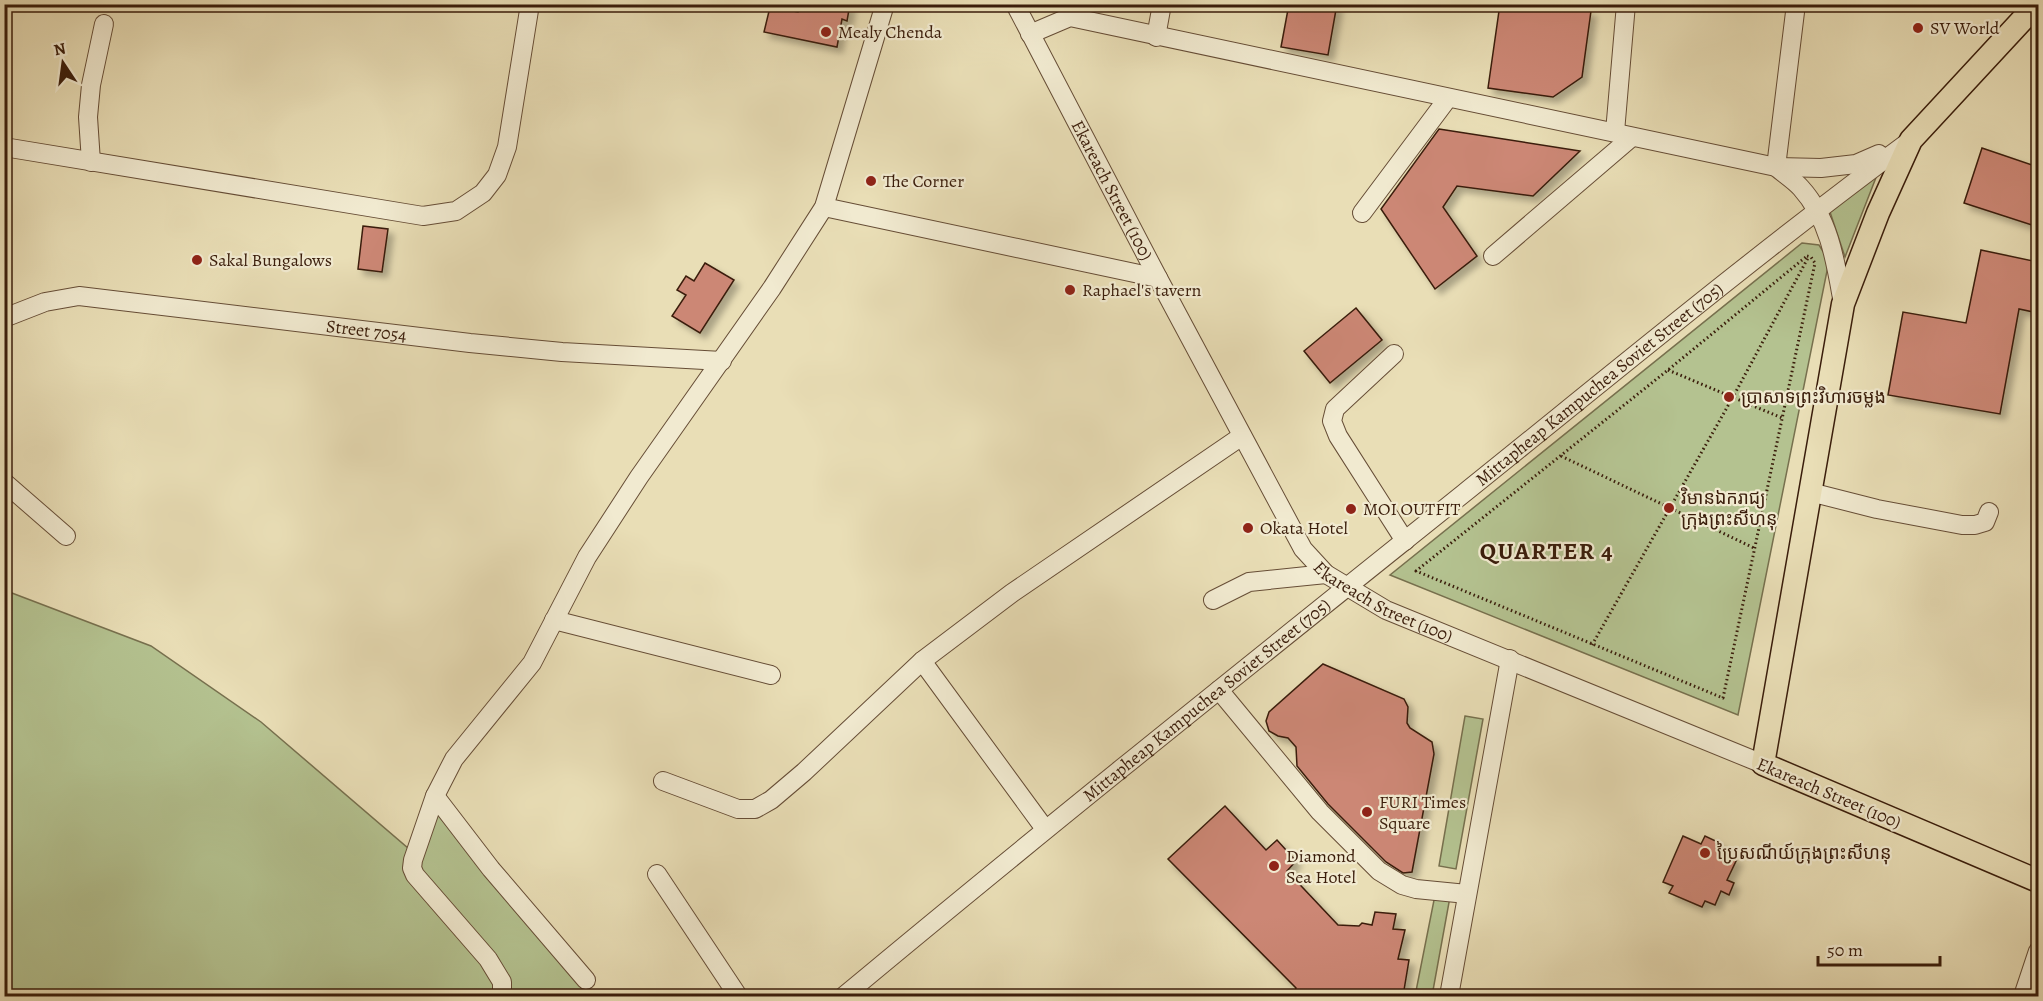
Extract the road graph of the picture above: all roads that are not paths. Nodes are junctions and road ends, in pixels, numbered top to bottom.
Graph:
1 (530, 4) edge
2 (885, 4) edge
3 (1015, 4) edge
4 (1162, 4) edge
5 (1626, 4) edge
6 (1796, 4) edge
7 (2037, 4) edge
8 (104, 24) dead end
9 (1030, 34) junction
10 (1156, 37) junction
11 (1449, 98) junction
12 (1623, 134) junction
13 (1911, 140) junction
14 (4, 147) edge
15 (91, 162) junction
16 (1776, 167) junction
17 (824, 207) junction
18 (1815, 210) junction
19 (1362, 213) dead end
20 (1493, 256) dead end
21 (1158, 278) junction
22 (1844, 304) junction
23 (7, 316) edge
24 (1394, 354) dead end
25 (722, 361) junction
26 (1242, 436) junction
27 (4, 482) edge
28 (1810, 492) junction
29 (1989, 512) dead end
30 (66, 537) dead end
31 (1405, 541) junction
32 (1326, 574) junction
33 (1347, 586) junction
34 (1213, 600) dead end
35 (554, 620) junction
36 (1510, 659) junction
37 (922, 661) junction
38 (771, 675) dead end
39 (1219, 690) junction
40 (1763, 764) junction
41 (663, 781) dead end
42 (435, 796) junction
43 (1045, 829) junction
44 (657, 874) dead end
45 (2038, 881) edge
46 (1467, 894) junction
47 (2038, 951) edge
48 (586, 980) dead end
49 (502, 996) edge
50 (738, 996) edge
51 (844, 996) edge
52 (1449, 996) edge
53 (2023, 996) edge

1 - 15 street
2 - 17 street
3 - 9 street, Ekareach Street (100)
4 - 10 street
5 - 12 street
6 - 16 street
7 - 13 main road, Mittapheap Kampuchea Soviet Street (705)
8 - 15 street
9 - 10 street
9 - 21 street, Ekareach Street (100)
10 - 11 street
11 - 12 street
11 - 19 street
12 - 16 street
12 - 20 street
13 - 16 street
13 - 18 street, Mittapheap Kampuchea Soviet Street (705)
13 - 22 main road, Mittapheap Kampuchea Soviet Street (705)
14 - 15 street
16 - 18 street
17 - 21 street
17 - 25 street
18 - 22 street
18 - 31 street, Mittapheap Kampuchea Soviet Street (705)
21 - 26 street, Ekareach Street (100)
22 - 28 main road, Mittapheap Kampuchea Soviet Street (705)
23 - 25 street, Street 7054
24 - 31 street
25 - 35 street
26 - 32 street, Ekareach Street (100)
26 - 37 street
27 - 30 street
28 - 29 street
28 - 40 main road, Mittapheap Kampuchea Soviet Street (705)
31 - 33 street, Mittapheap Kampuchea Soviet Street (705)
32 - 33 street, Ekareach Street (100)
32 - 34 street
33 - 36 street, Ekareach Street (100)
33 - 39 street, Mittapheap Kampuchea Soviet Street (705)
35 - 38 street
35 - 42 street
36 - 40 street, Ekareach Street (100)
36 - 46 street
37 - 41 street
37 - 43 street
39 - 43 street, Mittapheap Kampuchea Soviet Street (705)
39 - 46 street
40 - 45 main road, Ekareach Street (100)
42 - 48 street
42 - 49 street
43 - 51 street, Mittapheap Kampuchea Soviet Street (705)
44 - 50 street
46 - 52 street
47 - 53 street

